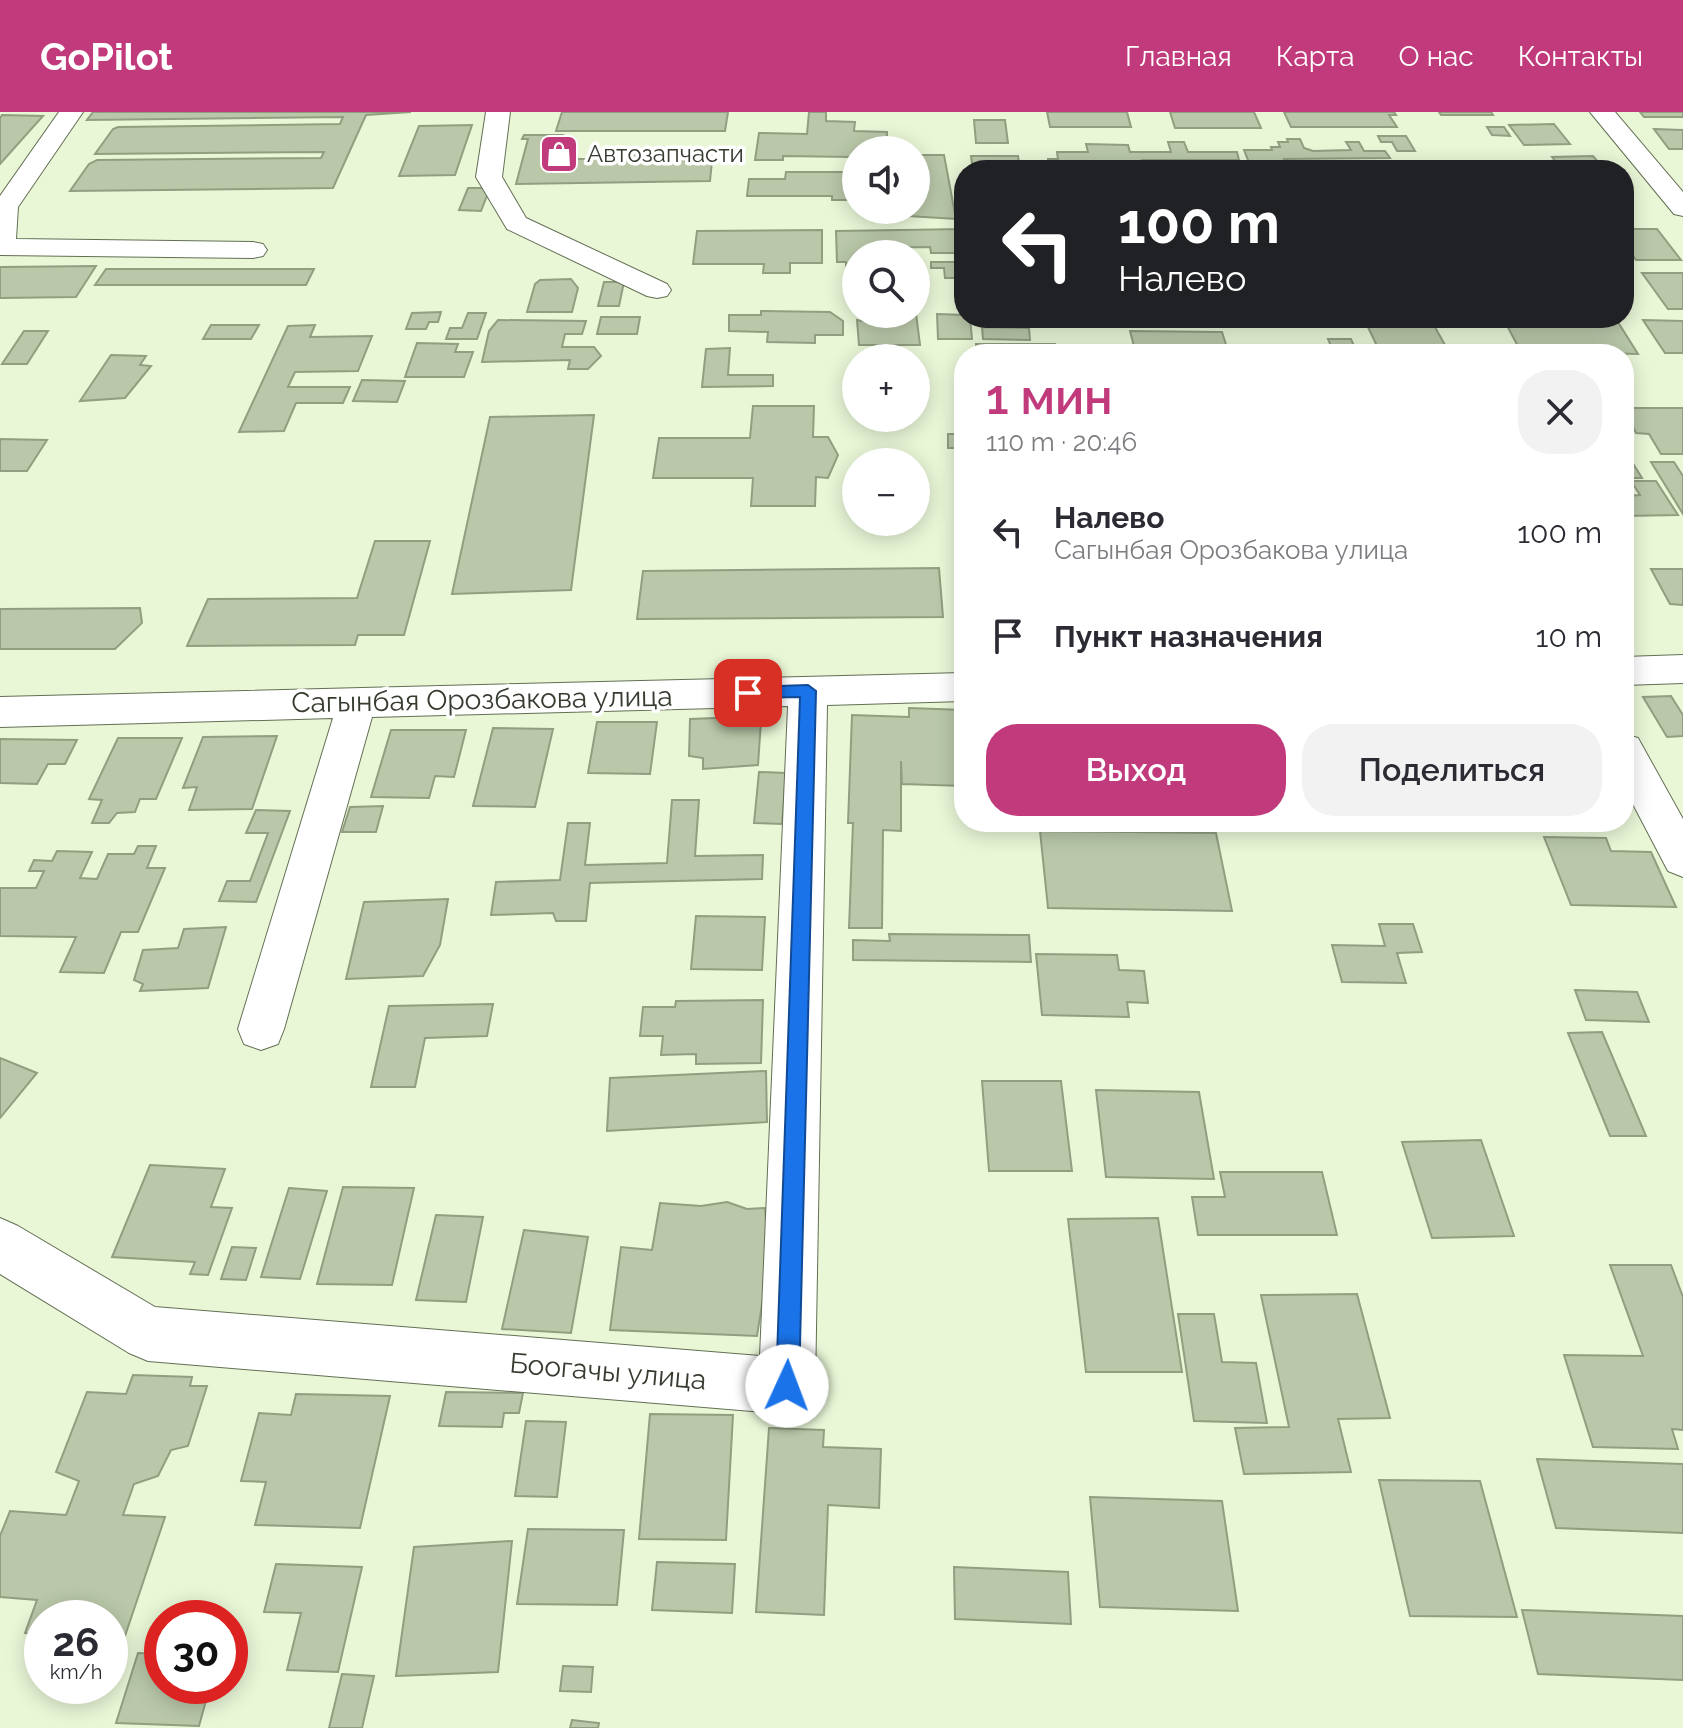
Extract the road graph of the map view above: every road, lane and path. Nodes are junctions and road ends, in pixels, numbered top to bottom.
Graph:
1 (71, 112) edge
2 (498, 112) edge
3 (1602, 112) edge
4 (1683, 208) edge
5 (253, 250) dead end
6 (657, 290) dead end
7 (1683, 669) edge
8 (1634, 671) edge
9 (954, 687) edge
10 (808, 691) junction
11 (357, 703) junction
12 (0, 712) edge
13 (1634, 768) edge
14 (1683, 859) edge
15 (261, 1029) dead end
16 (0, 1244) edge

1 - 5 street
2 - 6 street
3 - 4 street
7 - 8 street
9 - 10 street, Сагынбая Орозбакова улица
10 - 11 street, Сагынбая Орозбакова улица
10 - 16 street, Боогачы улица
11 - 12 street, Сагынбая Орозбакова улица
11 - 15 street
13 - 14 street

